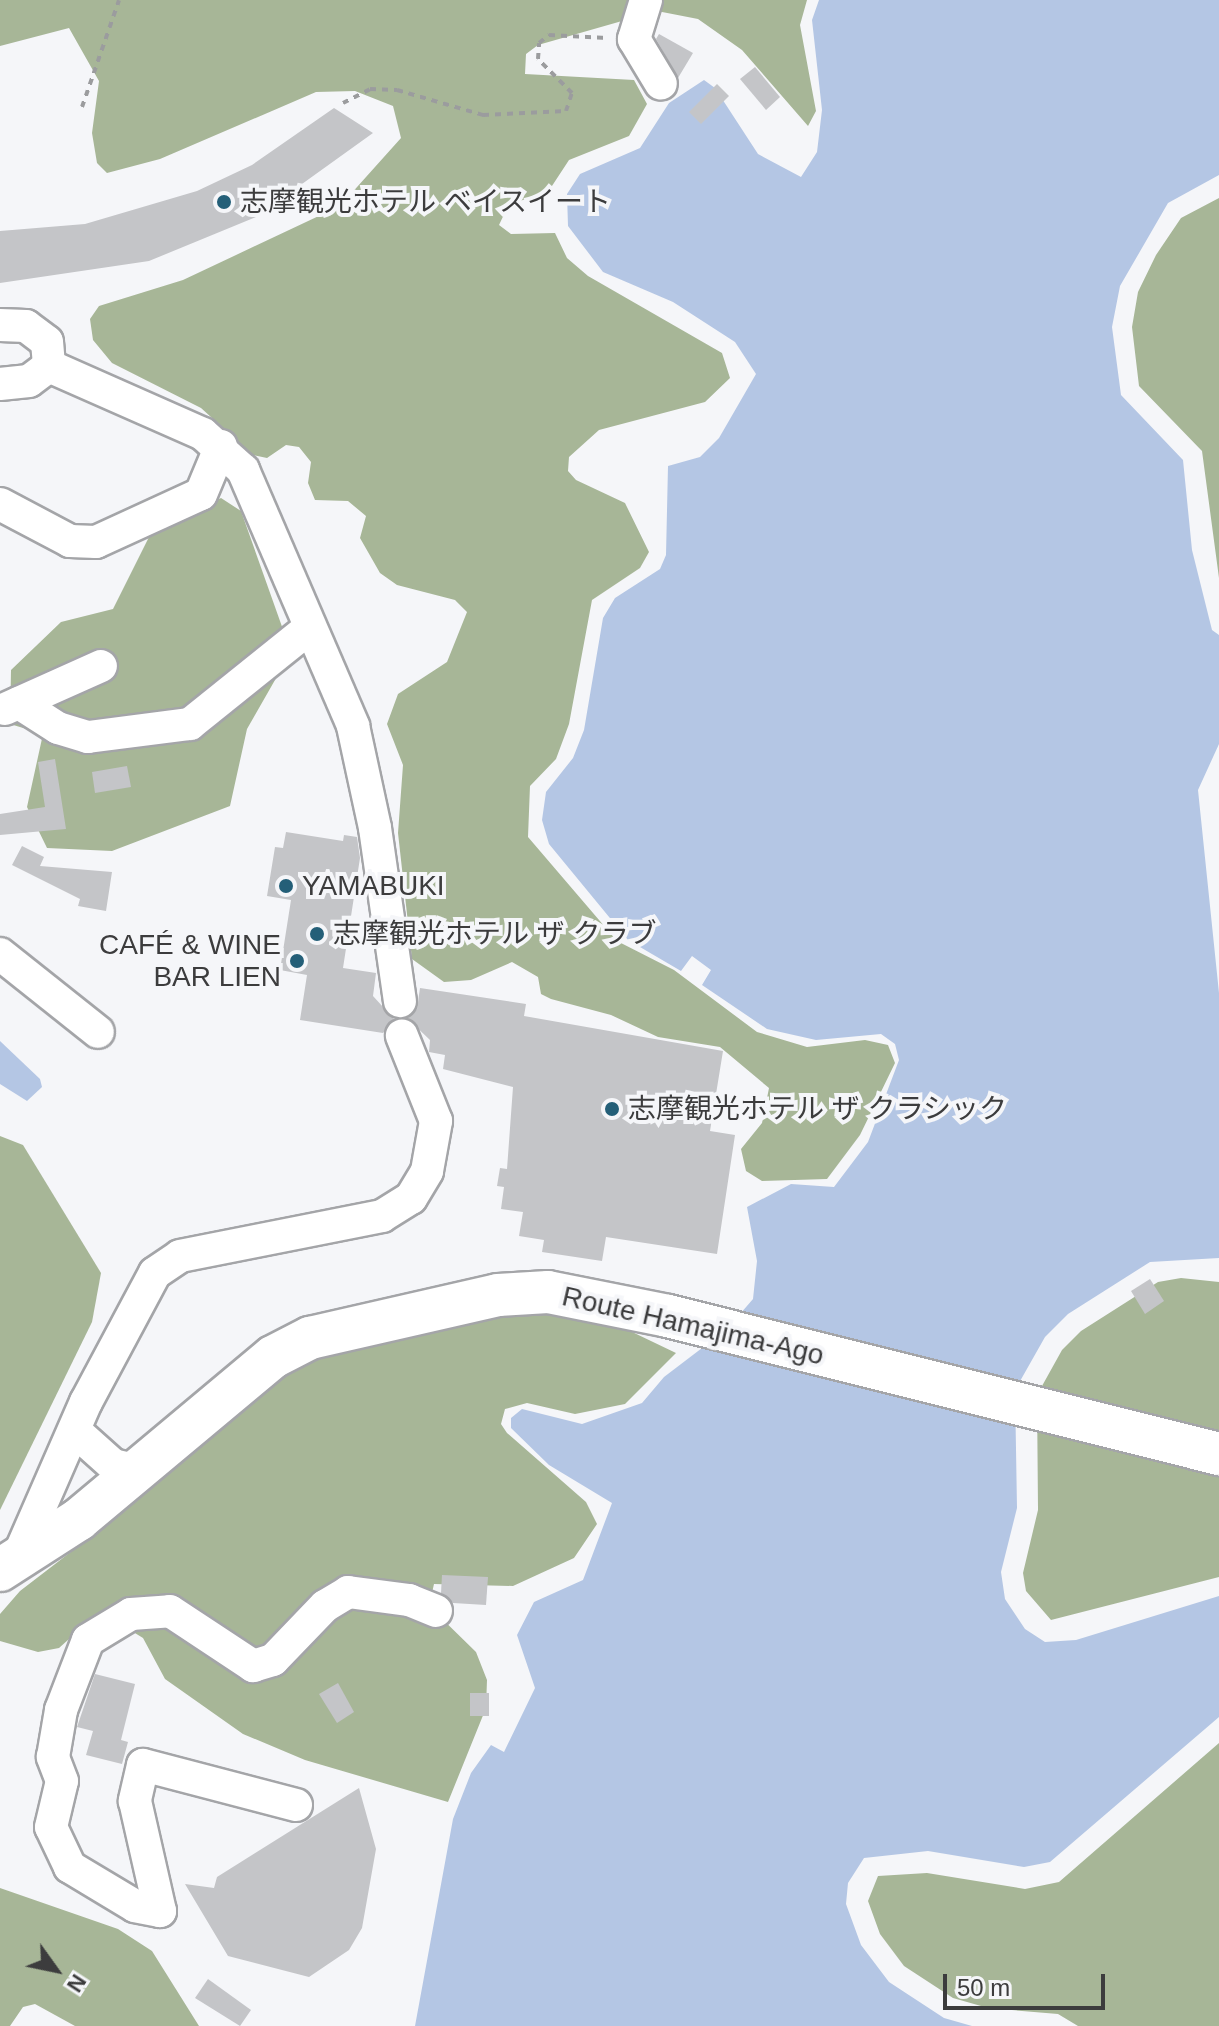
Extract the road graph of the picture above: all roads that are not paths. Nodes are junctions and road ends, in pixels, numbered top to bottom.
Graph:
1 (646, 0) edge
2 (661, 84) dead end
3 (0, 325) edge
4 (49, 366) junction
5 (0, 384) edge
6 (221, 446) junction
7 (0, 504) edge
8 (307, 630) junction
9 (101, 666) dead end
10 (9, 707) edge
11 (0, 954) edge
12 (400, 1001) dead end
13 (98, 1032) dead end
14 (402, 1036) dead end
15 (81, 1417) junction
16 (1219, 1454) edge
17 (135, 1470) junction
18 (8, 1566) edge
19 (436, 1611) dead end
20 (296, 1805) dead end

1 - 2 street
3 - 4 street
4 - 5 street
4 - 6 street
6 - 7 street
6 - 8 street
8 - 10 street
8 - 12 street
9 - 10 street
11 - 13 street
14 - 15 street
15 - 17 street
15 - 18 street
16 - 17 main road, Route Hamajima-Ago
17 - 18 main road, Route Hamajima-Ago
19 - 20 street

